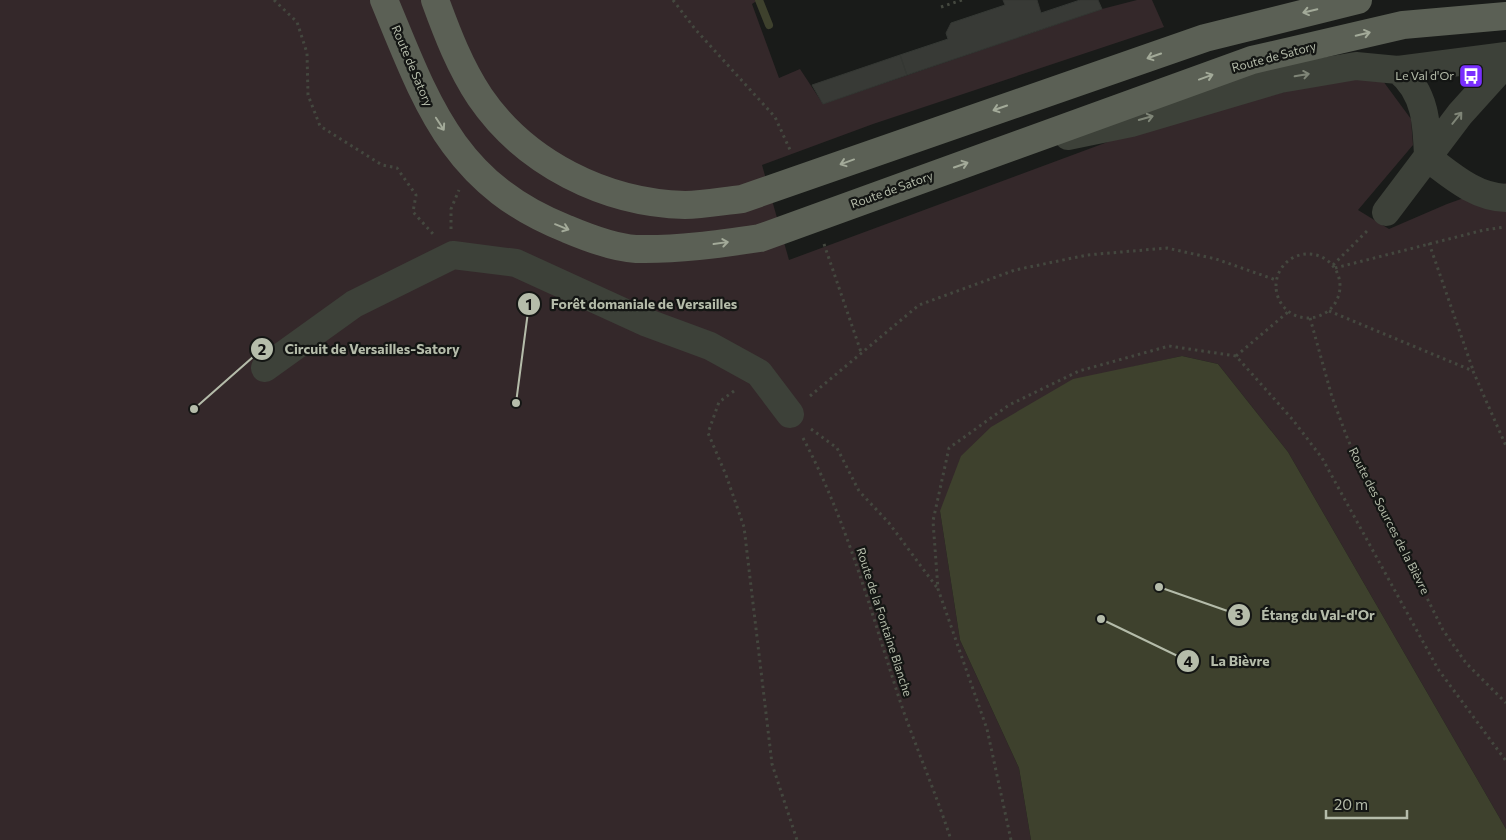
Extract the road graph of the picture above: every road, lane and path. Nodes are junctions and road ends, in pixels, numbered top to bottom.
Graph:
1 (274, 0) edge
2 (384, 0) edge
3 (435, 0) edge
4 (673, 0) edge
5 (962, 0) edge
6 (1358, 0) edge
7 (941, 7) dead end
8 (1506, 16) edge
9 (1506, 56) edge
10 (1506, 63) edge
11 (1398, 70) junction
12 (1012, 147) junction
13 (791, 152) dead end
14 (1428, 158) junction
15 (470, 165) junction
16 (1506, 198) edge
17 (1386, 212) joint
18 (1506, 227) edge
19 (1429, 243) junction
20 (824, 244) dead end
21 (453, 255) junction
22 (1334, 267) junction
23 (1276, 280) junction
24 (1329, 311) junction
25 (1288, 312) junction
26 (1310, 318) junction
27 (861, 352) junction
28 (1236, 356) junction
29 (265, 368) dead end
30 (1473, 371) junction
31 (758, 373) junction
32 (790, 414) junction
33 (1506, 446) edge
34 (938, 589) junction
35 (1506, 703) edge
36 (1506, 761) edge
37 (797, 840) edge
38 (951, 840) edge
39 (1011, 840) edge

1 - 21 path
2 -> 15 main road, Route de Satory
6 -> 3 main road
4 - 13 path
5 - 7 path
12 -> 8 main road, Route de Satory
9 - 11 street
14 -> 10 street
12 -> 11 street
11 - 14 street
15 -> 12 main road, Route de Satory
14 - 16 street
14 - 17 street
15 - 21 path
17 - 22 path
18 - 19 path
19 - 22 path
19 - 30 path
20 - 27 path
21 - 29 street
21 - 31 street
22 - 23 path
22 - 24 path
23 - 25 path
23 - 27 path
24 - 26 path
24 - 30 path
25 - 26 path
25 - 28 path
26 - 35 path, Route des Sources de la Bièvre
27 - 32 path
28 - 34 path
28 - 36 path
30 - 33 path
31 - 32 street
31 - 37 path
32 - 34 path
32 - 38 path, Route de la Fontaine Blanche
34 - 39 path

